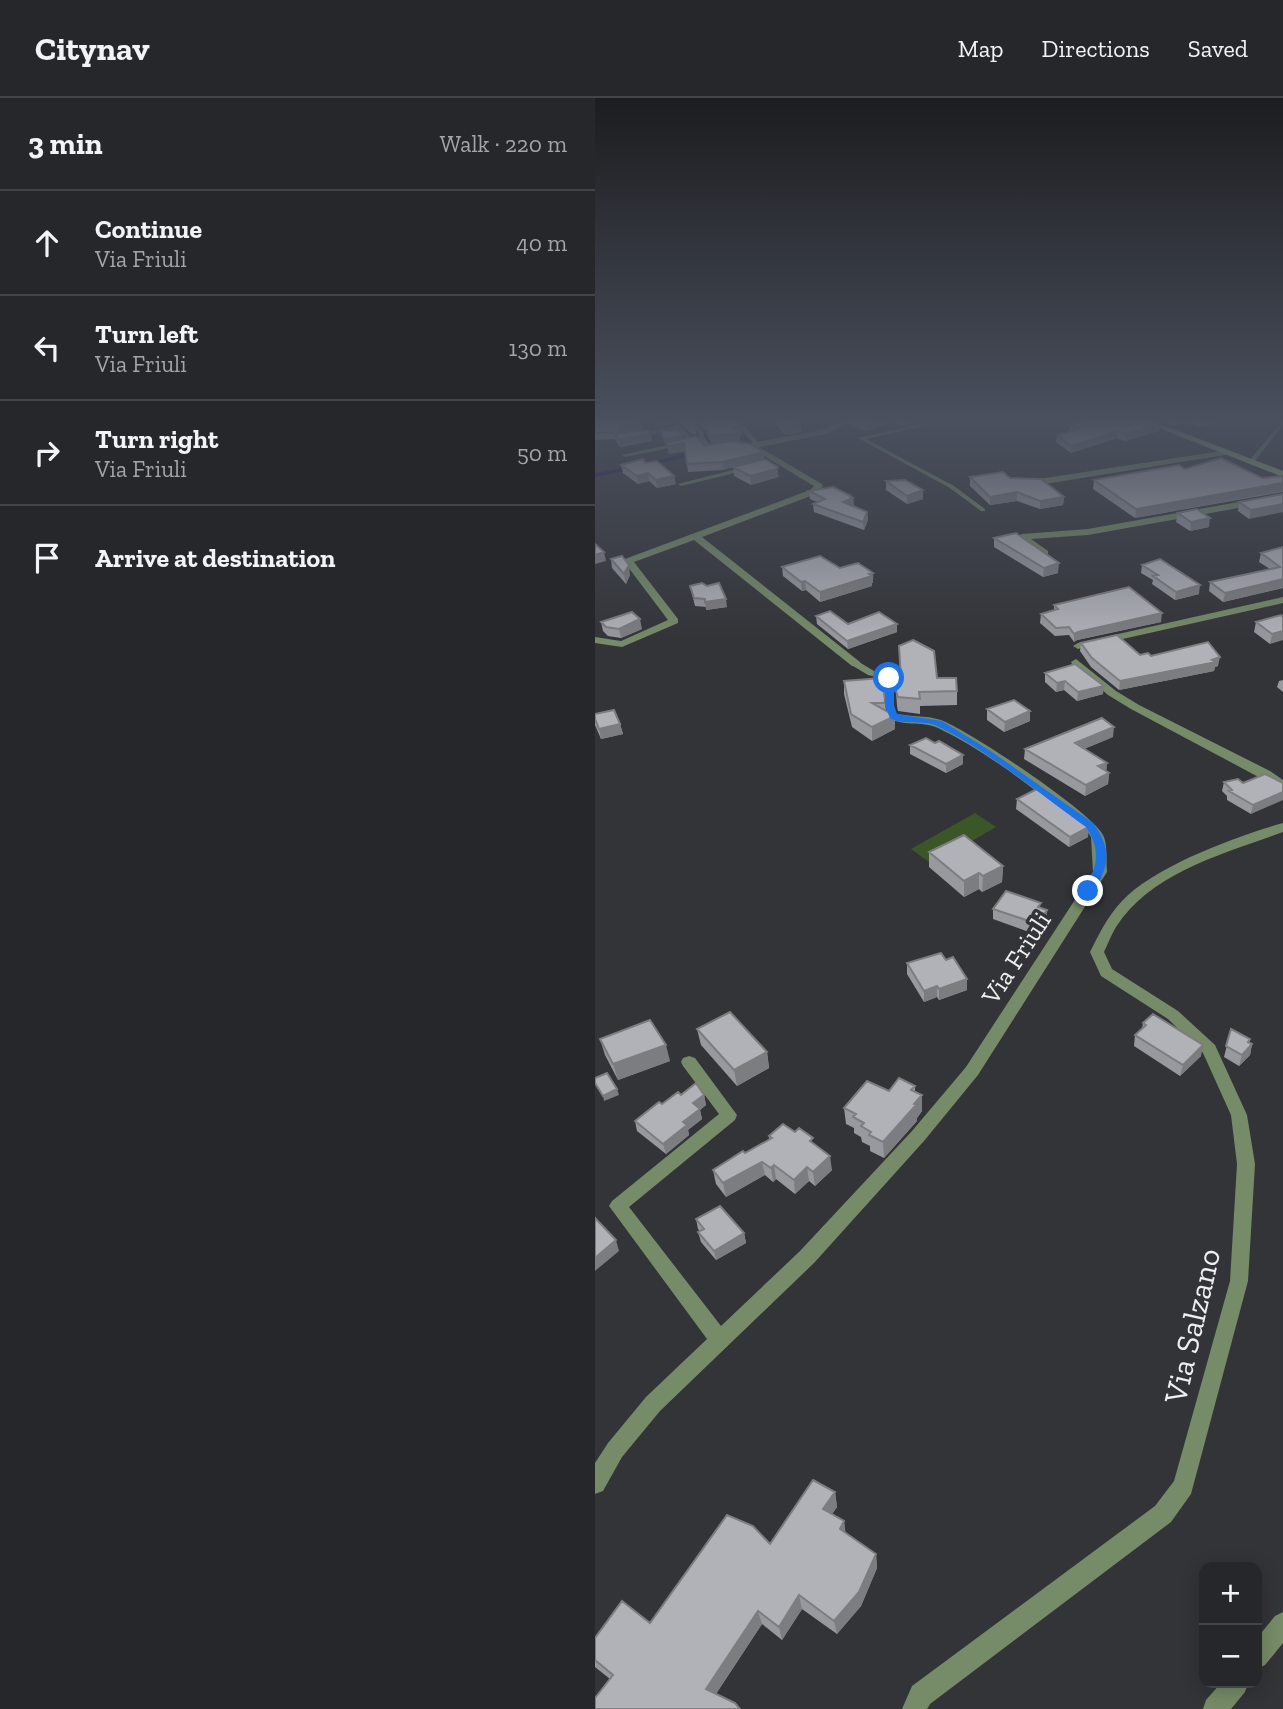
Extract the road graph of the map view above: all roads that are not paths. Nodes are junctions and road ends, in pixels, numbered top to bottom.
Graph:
1 (813, 492) edge
2 (959, 492) edge
3 (1283, 497) edge
4 (983, 510) dead end
5 (695, 536) junction
6 (1045, 553) edge
7 (1283, 600) edge
8 (595, 640) edge
9 (1078, 646) edge
10 (1076, 662) edge
11 (856, 664) joint
12 (893, 716) joint
13 (1283, 786) edge
14 (1283, 827) edge
15 (689, 1062) dead end
16 (719, 1339) junction
17 (595, 1483) edge
18 (1283, 1624) edge
19 (1262, 1651) edge
20 (1232, 1688) edge
21 (914, 1709) edge
22 (1215, 1709) edge

1 - 5 street
2 - 4 lane
3 - 6 street
5 - 8 street
5 - 11 street, Via Friuli
7 - 9 street
10 - 13 street
11 - 12 lane, Via Friuli
12 - 16 street, Via Friuli
14 - 21 street, Via Salzano
15 - 16 street
16 - 17 street, Via Friuli
18 - 19 street
20 - 22 street

